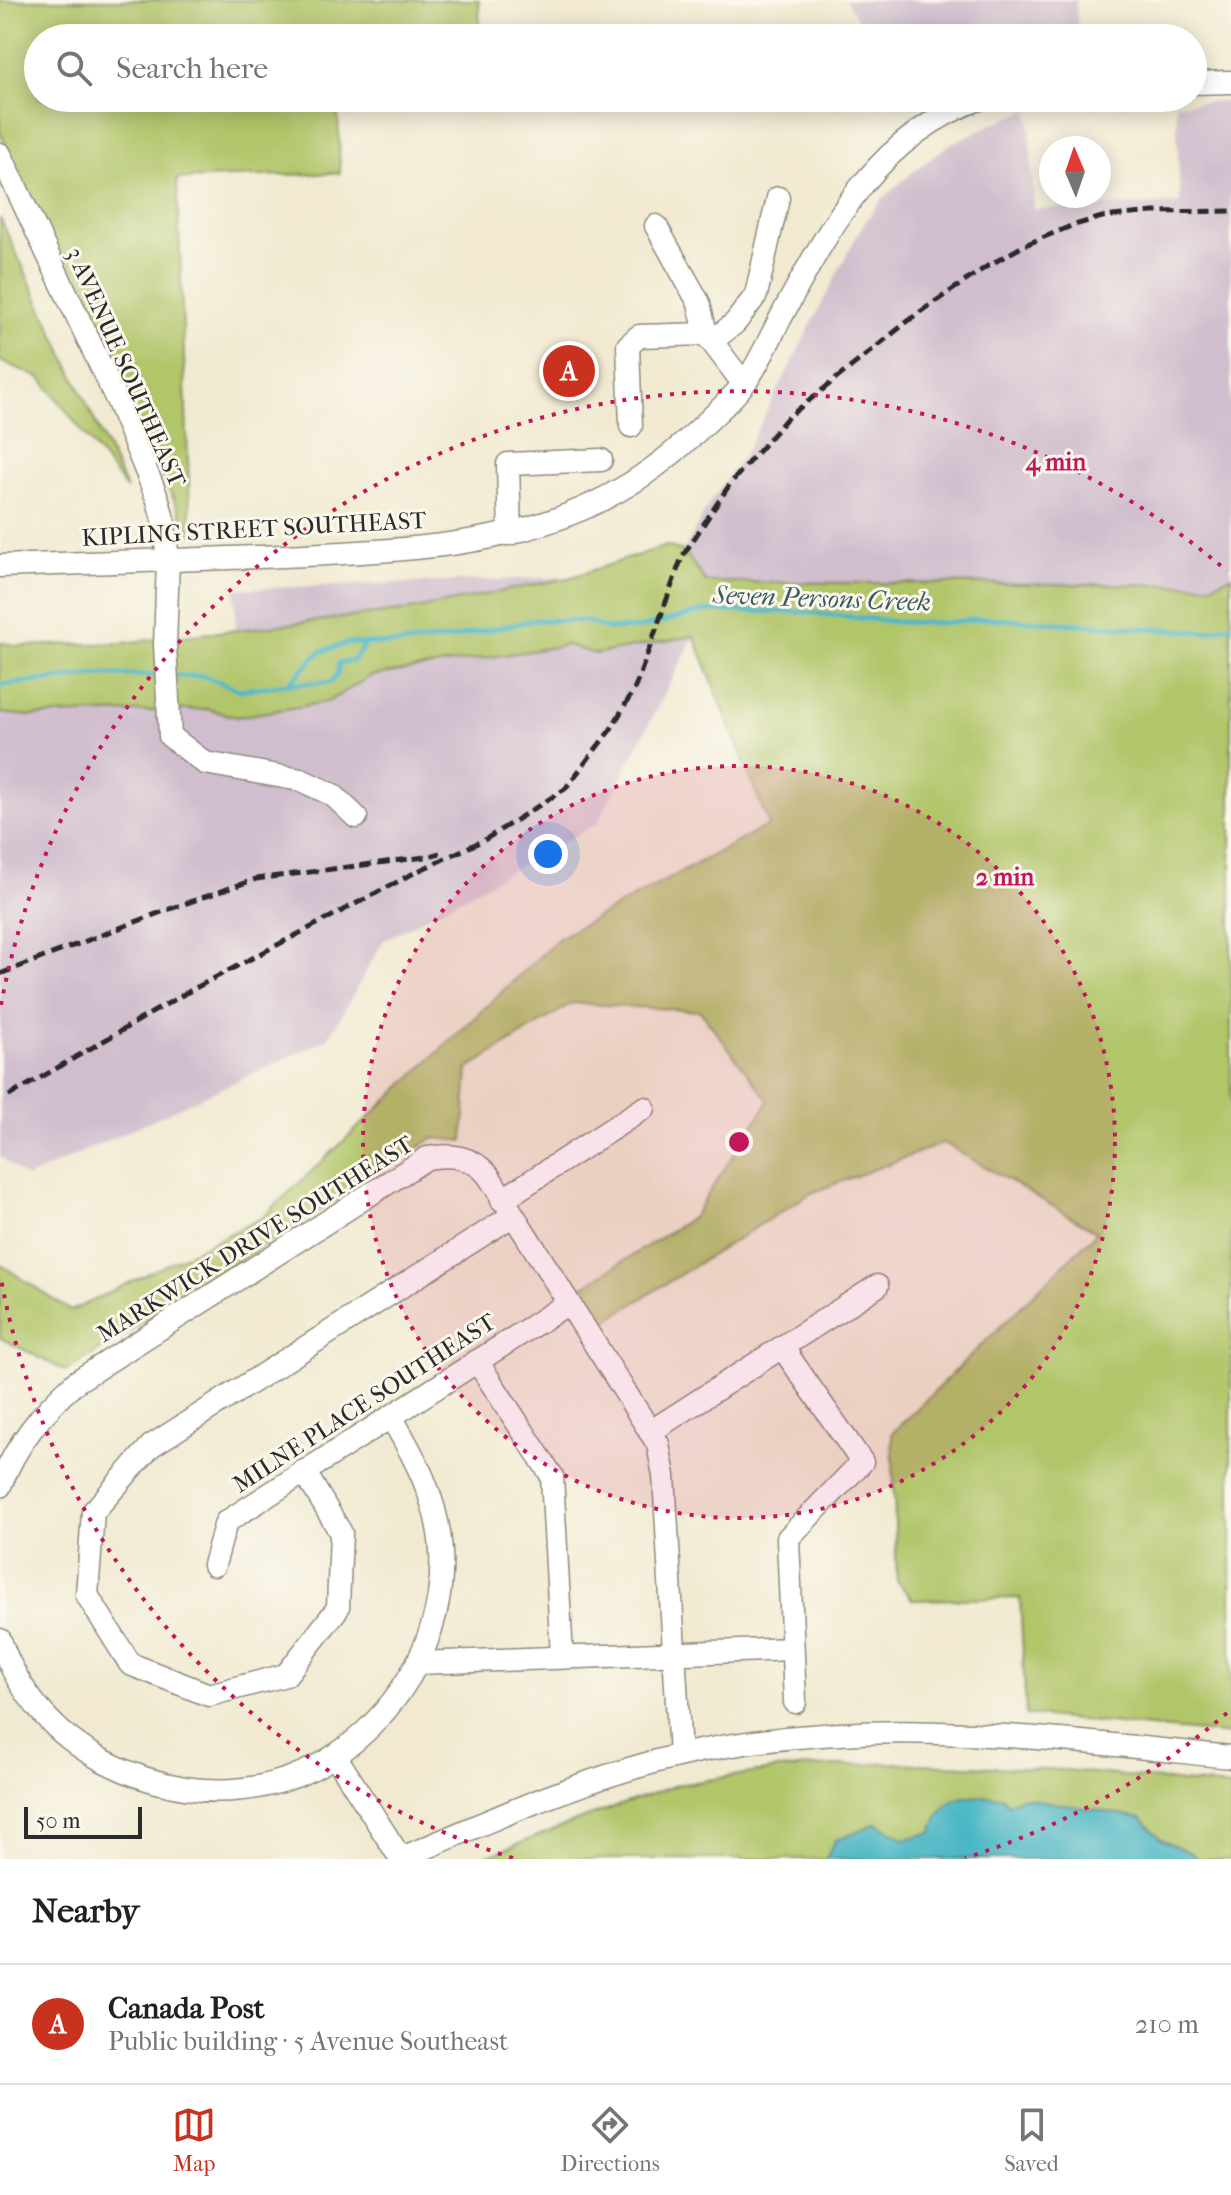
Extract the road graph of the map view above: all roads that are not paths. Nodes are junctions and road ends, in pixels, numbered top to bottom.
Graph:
1 (1231, 82) edge
2 (1207, 83) edge
3 (953, 112) edge
4 (0, 154) edge
5 (778, 198) dead end
6 (656, 226) dead end
7 (709, 337) junction
8 (743, 383) junction
9 (631, 426) dead end
10 (601, 460) dead end
11 (510, 534) junction
12 (168, 561) junction
13 (0, 566) edge
14 (356, 817) dead end
15 (644, 1108) dead end
16 (507, 1208) junction
17 (877, 1286) dead end
18 (567, 1304) junction
19 (782, 1347) junction
20 (477, 1361) junction
21 (391, 1417) junction
22 (650, 1432) junction
23 (304, 1471) junction
24 (0, 1486) edge
25 (214, 1565) dead end
26 (0, 1640) edge
27 (792, 1649) junction
28 (674, 1652) junction
29 (562, 1657) junction
30 (418, 1663) junction
31 (795, 1702) dead end
32 (680, 1755) junction
33 (336, 1757) junction
34 (1231, 1757) edge
35 (400, 1859) edge

1 - 2 street
3 - 8 street, KIPLING STREET SOUTHEAST
4 - 12 street, 3 AVENUE SOUTHEAST
5 - 7 street
6 - 7 street
7 - 8 street
7 - 9 street
8 - 11 street, KIPLING STREET SOUTHEAST
10 - 11 street
11 - 12 street, KIPLING STREET SOUTHEAST
12 - 13 street, KIPLING STREET SOUTHEAST
12 - 14 street, 3 AVENUE SOUTHEAST
15 - 16 street
16 - 18 street, MARKWICK DRIVE SOUTHEAST
16 - 23 street
16 - 24 street, MARKWICK DRIVE SOUTHEAST
17 - 19 street
18 - 20 street, MILNE PLACE SOUTHEAST
18 - 22 street, MARKWICK DRIVE SOUTHEAST
19 - 22 street
19 - 27 street
20 - 21 street, MILNE PLACE SOUTHEAST
20 - 29 street
21 - 23 street, MILNE PLACE SOUTHEAST
21 - 30 street
22 - 28 street, MARKWICK DRIVE SOUTHEAST
23 - 25 street, MILNE PLACE SOUTHEAST
26 - 33 street
27 - 28 street
27 - 31 street
28 - 29 street
28 - 32 street, MARKWICK DRIVE SOUTHEAST
29 - 30 street
30 - 33 street
32 - 34 street
32 - 35 street
33 - 35 street

